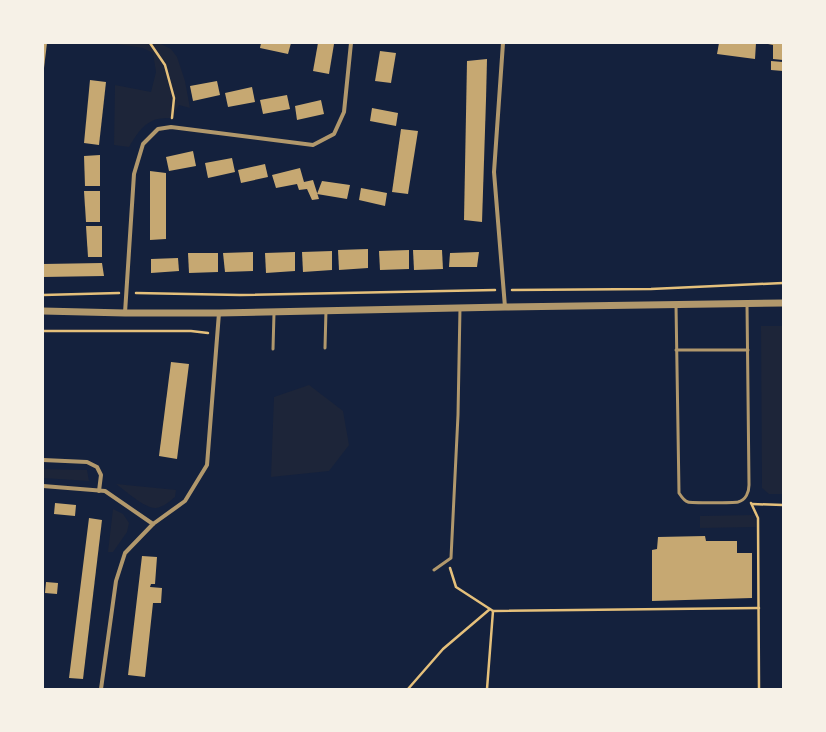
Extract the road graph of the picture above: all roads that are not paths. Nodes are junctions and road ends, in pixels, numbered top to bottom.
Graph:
1 (351, 43) edge
2 (503, 43) edge
3 (783, 303) edge
4 (747, 304) junction
5 (676, 305) junction
6 (505, 307) junction
7 (460, 308) junction
8 (326, 310) junction
9 (43, 311) edge
10 (274, 311) junction
11 (125, 313) junction
12 (219, 313) junction
13 (325, 348) dead end
14 (273, 349) dead end
15 (676, 350) junction
16 (748, 350) junction
17 (43, 460) edge
18 (43, 486) edge
19 (99, 491) junction
20 (153, 524) junction
21 (434, 570) dead end
22 (101, 689) edge

1 - 11 street
2 - 6 street
3 - 4 street
4 - 5 street
4 - 16 lane
5 - 6 street
5 - 15 lane
6 - 7 street
7 - 8 street
7 - 21 lane
8 - 10 street
8 - 13 lane
9 - 11 street
10 - 12 street
10 - 14 lane
11 - 12 street
12 - 20 street
15 - 16 lane
15 - 16 lane
17 - 19 street
18 - 19 street
19 - 20 street
20 - 22 street

